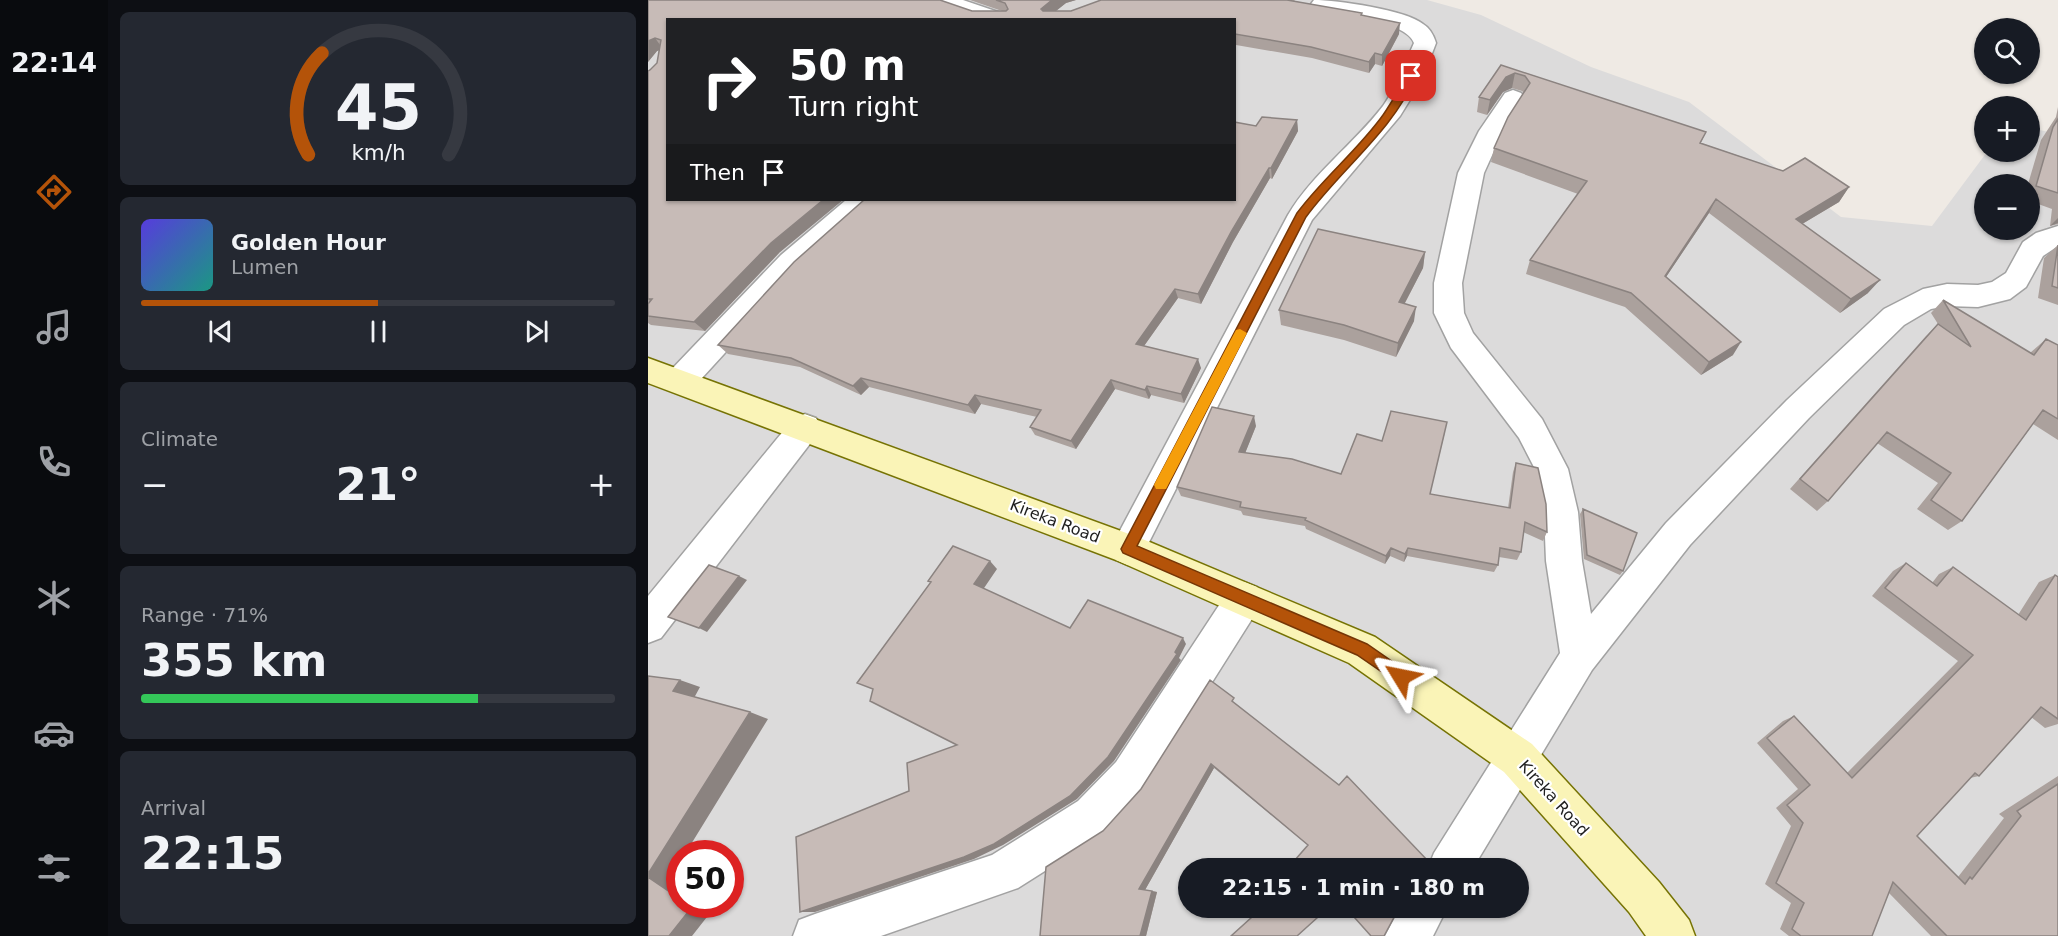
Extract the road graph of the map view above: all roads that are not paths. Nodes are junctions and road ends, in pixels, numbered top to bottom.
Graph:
1 (943, 0) edge
2 (1322, 4) edge
3 (993, 18) edge
4 (1513, 98) edge
5 (861, 201) edge
6 (2058, 236) edge
7 (664, 375) edge
8 (805, 427) junction
9 (1128, 549) junction
10 (1244, 599) junction
11 (648, 625) edge
12 (1579, 657) junction
13 (1518, 758) junction
14 (1455, 858) edge
15 (1419, 918) edge
16 (815, 936) edge
17 (1407, 936) edge
18 (1672, 936) edge

1 - 3 street
2 - 9 street
4 - 12 street
5 - 7 street
6 - 12 street
7 - 8 main road, Kireka Road
8 - 9 main road, Kireka Road
8 - 11 street
9 - 10 main road, Kireka Road
10 - 13 main road, Kireka Road
10 - 16 street
12 - 13 street
13 - 14 street
13 - 18 main road, Kireka Road
15 - 17 street

